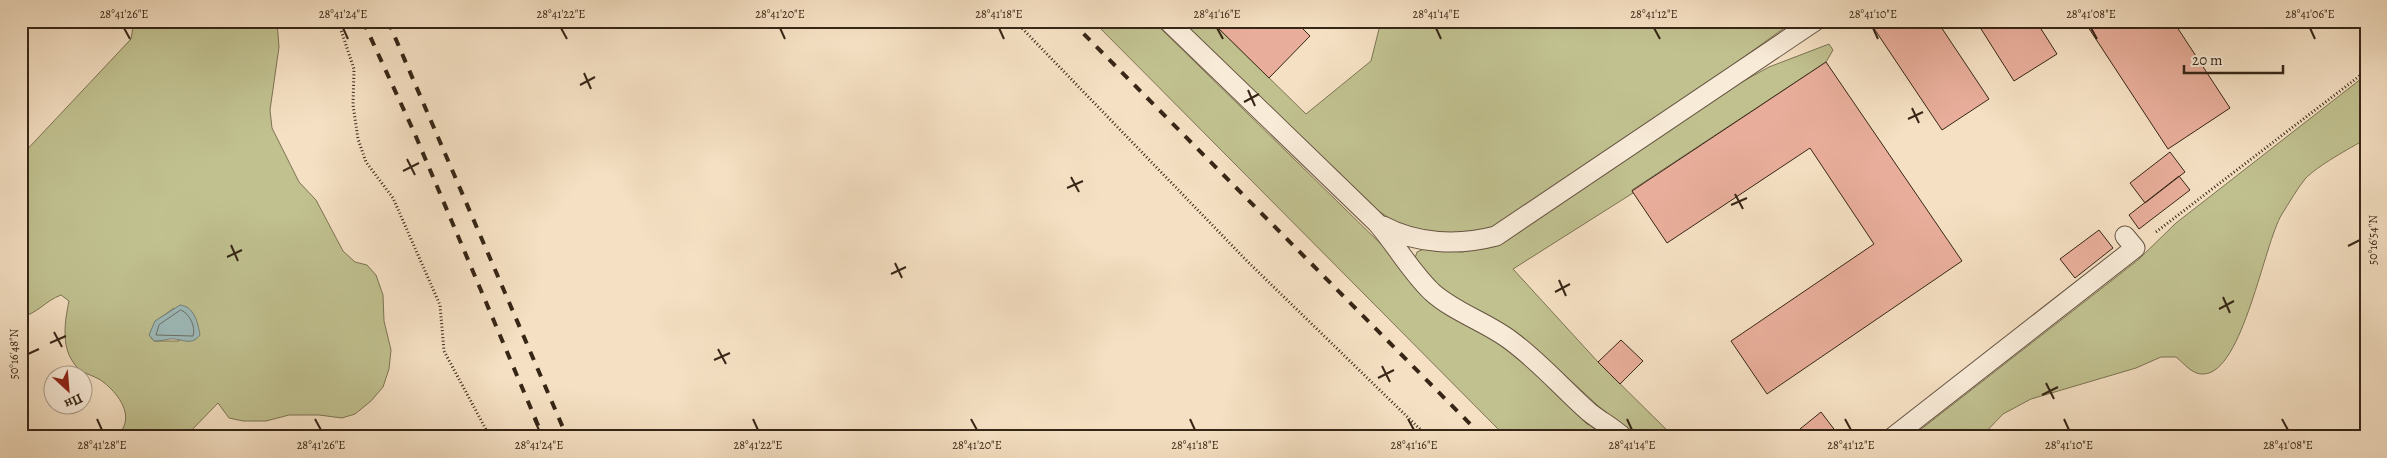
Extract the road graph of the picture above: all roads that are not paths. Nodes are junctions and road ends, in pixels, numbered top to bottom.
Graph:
1 (1168, 21) edge
2 (1815, 21) edge
3 (1377, 223) junction
4 (2130, 242) road end
5 (1623, 437) edge
6 (1893, 437) edge

1 - 3 lane
2 - 3 lane
3 - 5 lane
4 - 6 lane

